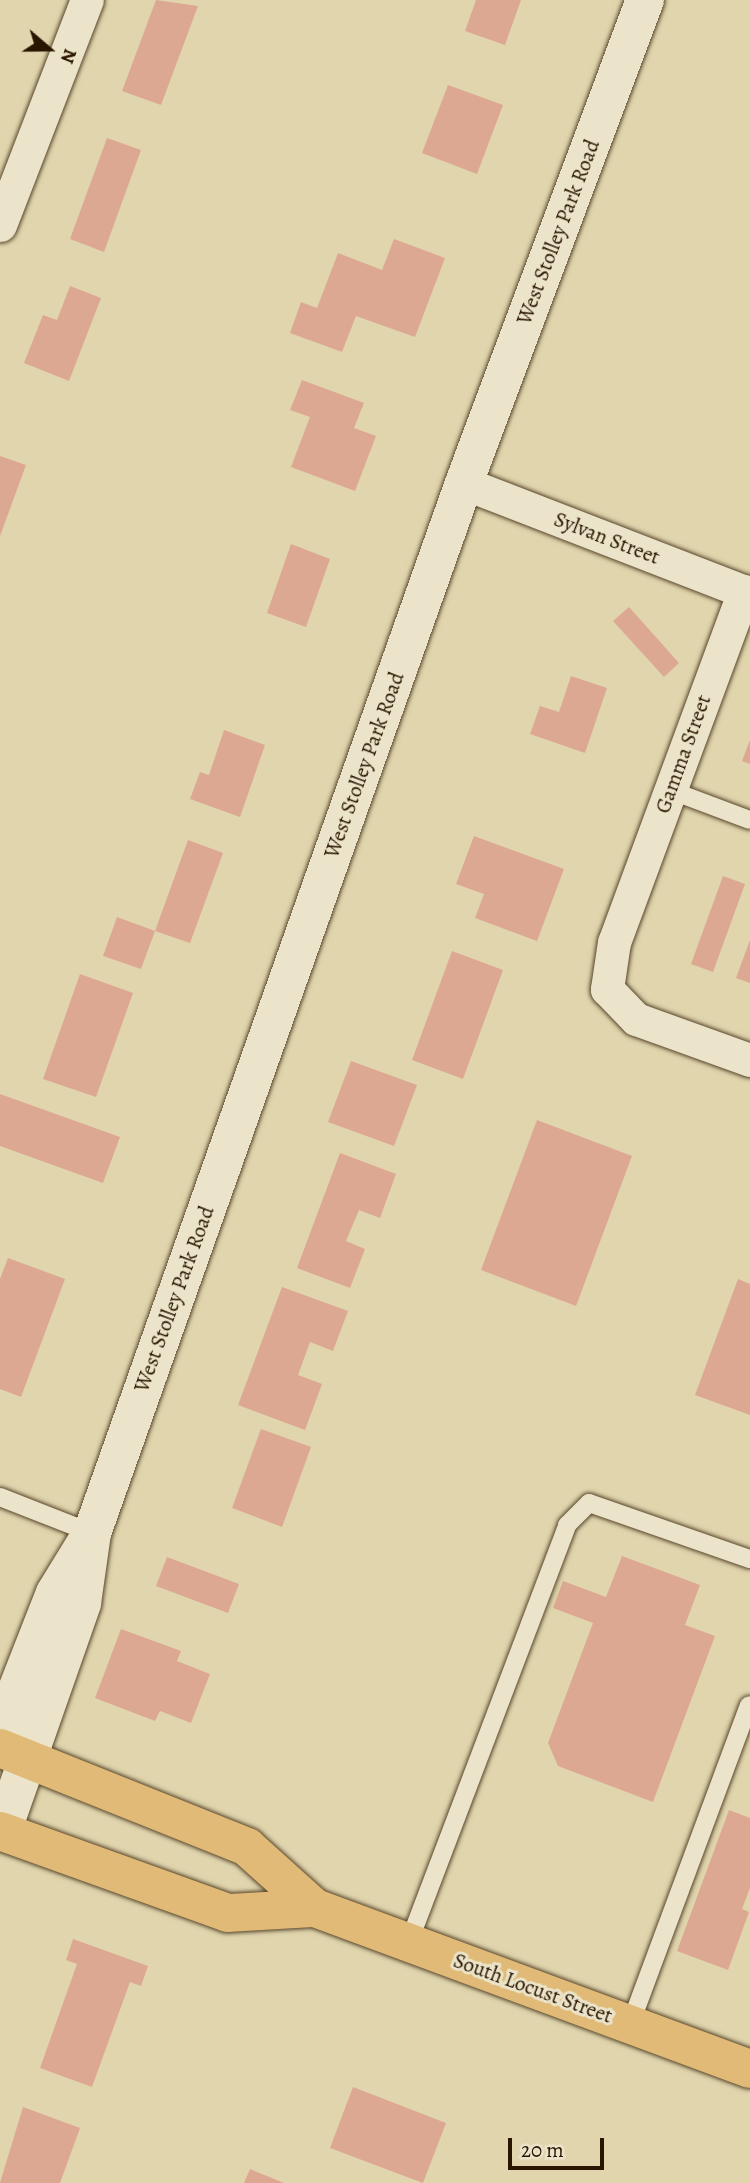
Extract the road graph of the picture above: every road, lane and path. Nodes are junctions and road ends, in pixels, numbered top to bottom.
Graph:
1 (87, 0) edge
2 (645, 0) edge
3 (2, 215) edge
4 (464, 483) junction
5 (747, 593) edge
6 (670, 790) junction
7 (750, 820) edge
8 (750, 1060) edge
9 (0, 1497) edge
10 (92, 1533) junction
11 (750, 1559) edge
12 (749, 1705) edge
13 (0, 1733) edge
14 (16, 1753) edge
15 (1, 1831) edge
16 (315, 1908) junction
17 (409, 1942) junction
18 (631, 2025) junction
19 (750, 2069) edge

1 - 3 street
2 - 4 main road, West Stolley Park Road
4 - 5 street, Sylvan Street
4 - 10 main road, West Stolley Park Road
5 - 6 street, Gamma Street
6 - 7 lane
6 - 8 street, Gamma Street
9 - 10 lane
10 - 13 main road, West Stolley Park Road
10 - 14 main road, West Stolley Park Road
11 - 17 lane
12 - 18 lane
14 - 15 main road, West Stolley Park Road
14 - 16 main road, South Locust Street
15 - 16 main road, South Locust Street
16 - 17 main road, South Locust Street
17 - 18 main road, South Locust Street
18 - 19 main road, South Locust Street

